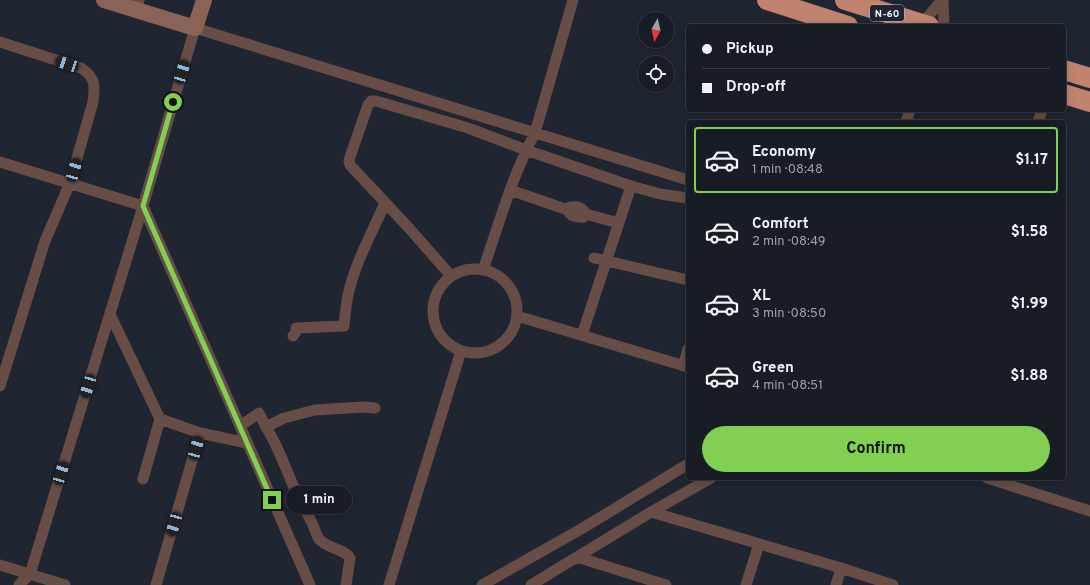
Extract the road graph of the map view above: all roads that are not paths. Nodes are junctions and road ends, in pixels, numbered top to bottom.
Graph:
1 (104, 0) edge
2 (204, 0) edge
3 (573, 0) edge
4 (767, 0) edge
5 (845, 0) edge
6 (943, 0) edge
7 (137, 5) edge
8 (842, 24) edge
9 (921, 24) edge
10 (925, 24) edge
11 (944, 24) edge
12 (195, 28) junction
13 (0, 42) edge
14 (1066, 71) edge
15 (1090, 78) edge
16 (1066, 95) edge
17 (1090, 102) edge
18 (535, 133) junction
19 (526, 150) junction
20 (0, 162) edge
21 (686, 179) edge
22 (70, 183) junction
23 (631, 186) junction
24 (510, 190) junction
25 (686, 198) edge
26 (385, 203) junction
27 (143, 206) junction
28 (618, 223) junction
29 (594, 258) dead end
30 (606, 261) junction
31 (483, 270) junction
32 (451, 276) junction
33 (686, 280) edge
34 (110, 314) junction
35 (517, 316) junction
36 (582, 335) junction
37 (293, 336) dead end
38 (461, 352) junction
39 (686, 366) edge
40 (0, 386) edge
41 (375, 408) dead end
42 (160, 419) junction
43 (240, 426) junction
44 (266, 426) junction
45 (200, 433) junction
46 (247, 443) junction
47 (686, 465) edge
48 (143, 479) dead end
49 (707, 480) edge
50 (993, 480) edge
51 (1090, 511) edge
52 (651, 512) junction
53 (759, 544) junction
54 (577, 557) junction
55 (0, 565) edge
56 (841, 568) junction
57 (30, 574) junction
58 (18, 585) edge
59 (65, 585) edge
60 (156, 585) edge
61 (310, 585) edge
62 (346, 585) edge
63 (389, 585) edge
64 (482, 585) edge
65 (531, 585) edge
66 (666, 585) edge
67 (746, 585) edge
68 (836, 585) edge
69 (893, 585) edge

1 - 7 street
2 - 12 street
3 - 18 street
4 - 8 highway
5 - 9 highway, N-60
6 - 10 street
6 - 11 street
7 - 12 street
12 - 18 street
12 - 27 street
13 - 22 street
14 - 15 highway
16 - 17 highway
18 - 19 street
18 - 21 street
19 - 23 street
19 - 24 street
19 - 26 street
20 - 22 street
22 - 27 street
22 - 40 street
23 - 25 street
23 - 28 street
24 - 28 street
24 - 31 street
26 - 32 street
26 - 37 street
27 - 34 street
27 - 43 street
28 - 30 street
29 - 30 street
30 - 33 street
30 - 36 street
31 - 32 street
31 - 35 street
32 - 38 street
34 - 42 street
34 - 57 street
35 - 36 street
35 - 38 street
36 - 39 street
38 - 63 street
41 - 44 street
42 - 45 street
42 - 48 street
43 - 44 street
43 - 46 street
44 - 62 street
45 - 46 street
45 - 60 street
46 - 61 street
47 - 64 street
49 - 52 street
50 - 51 street
52 - 53 street
52 - 54 street
53 - 56 street
53 - 67 street
54 - 65 street
54 - 66 street
55 - 57 street
56 - 68 street
56 - 69 street
57 - 58 street
57 - 59 street

